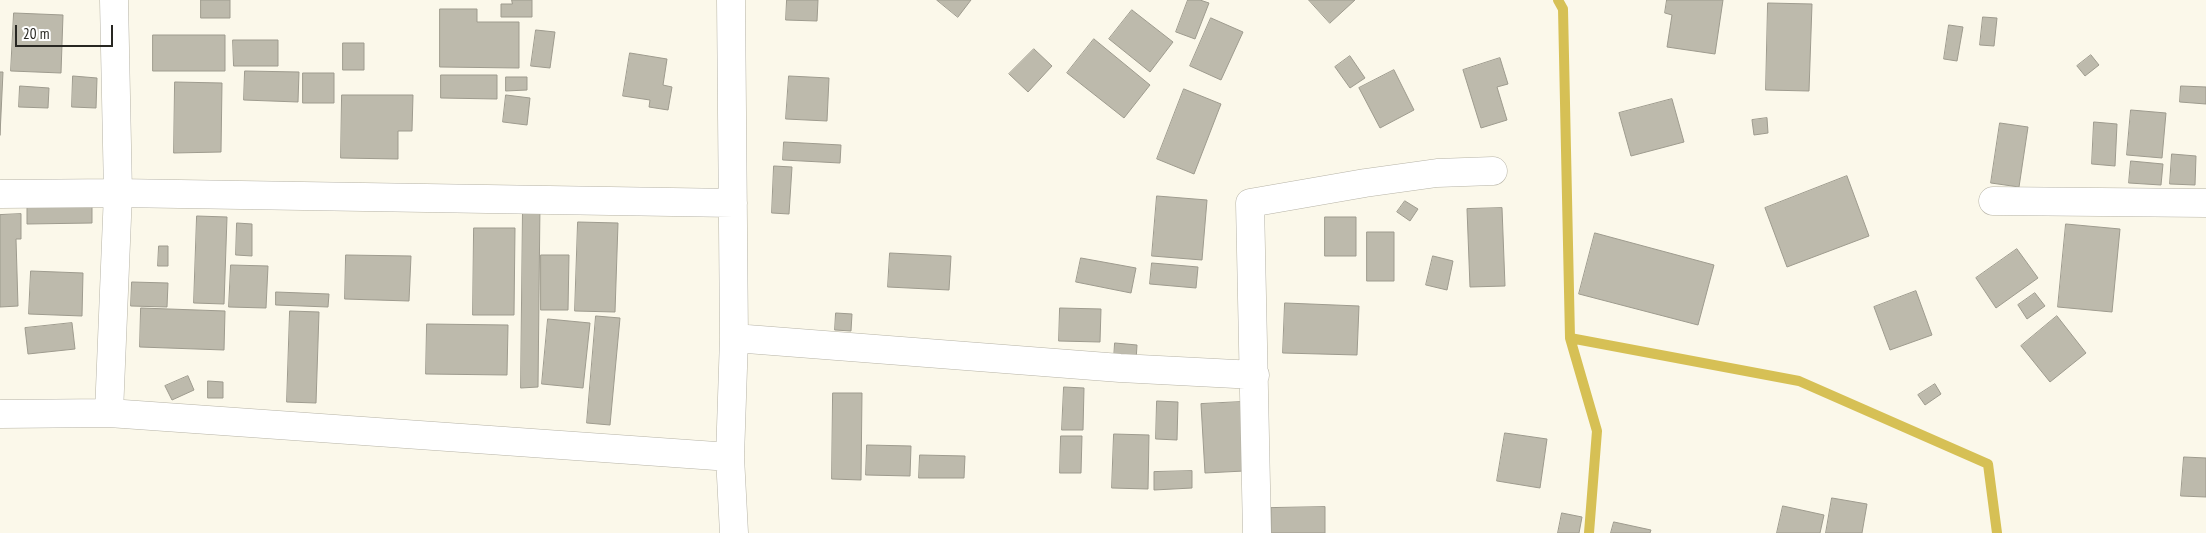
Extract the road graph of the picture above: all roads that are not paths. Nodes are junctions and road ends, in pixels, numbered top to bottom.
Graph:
1 (114, 0) edge
2 (731, 0) edge
3 (1493, 172) dead end
4 (118, 193) junction
5 (0, 194) edge
6 (1993, 201) dead end
7 (733, 203) junction
8 (2206, 203) edge
9 (734, 338) junction
10 (1255, 375) junction
11 (0, 414) edge
12 (109, 414) junction
13 (730, 458) junction
14 (734, 533) edge
15 (1257, 533) edge

1 - 4 street
2 - 7 street
3 - 10 street
4 - 5 street
4 - 7 street
4 - 12 street
6 - 8 street
7 - 9 street
9 - 10 street
9 - 13 street
10 - 15 street
11 - 12 street
12 - 13 street
13 - 14 street

